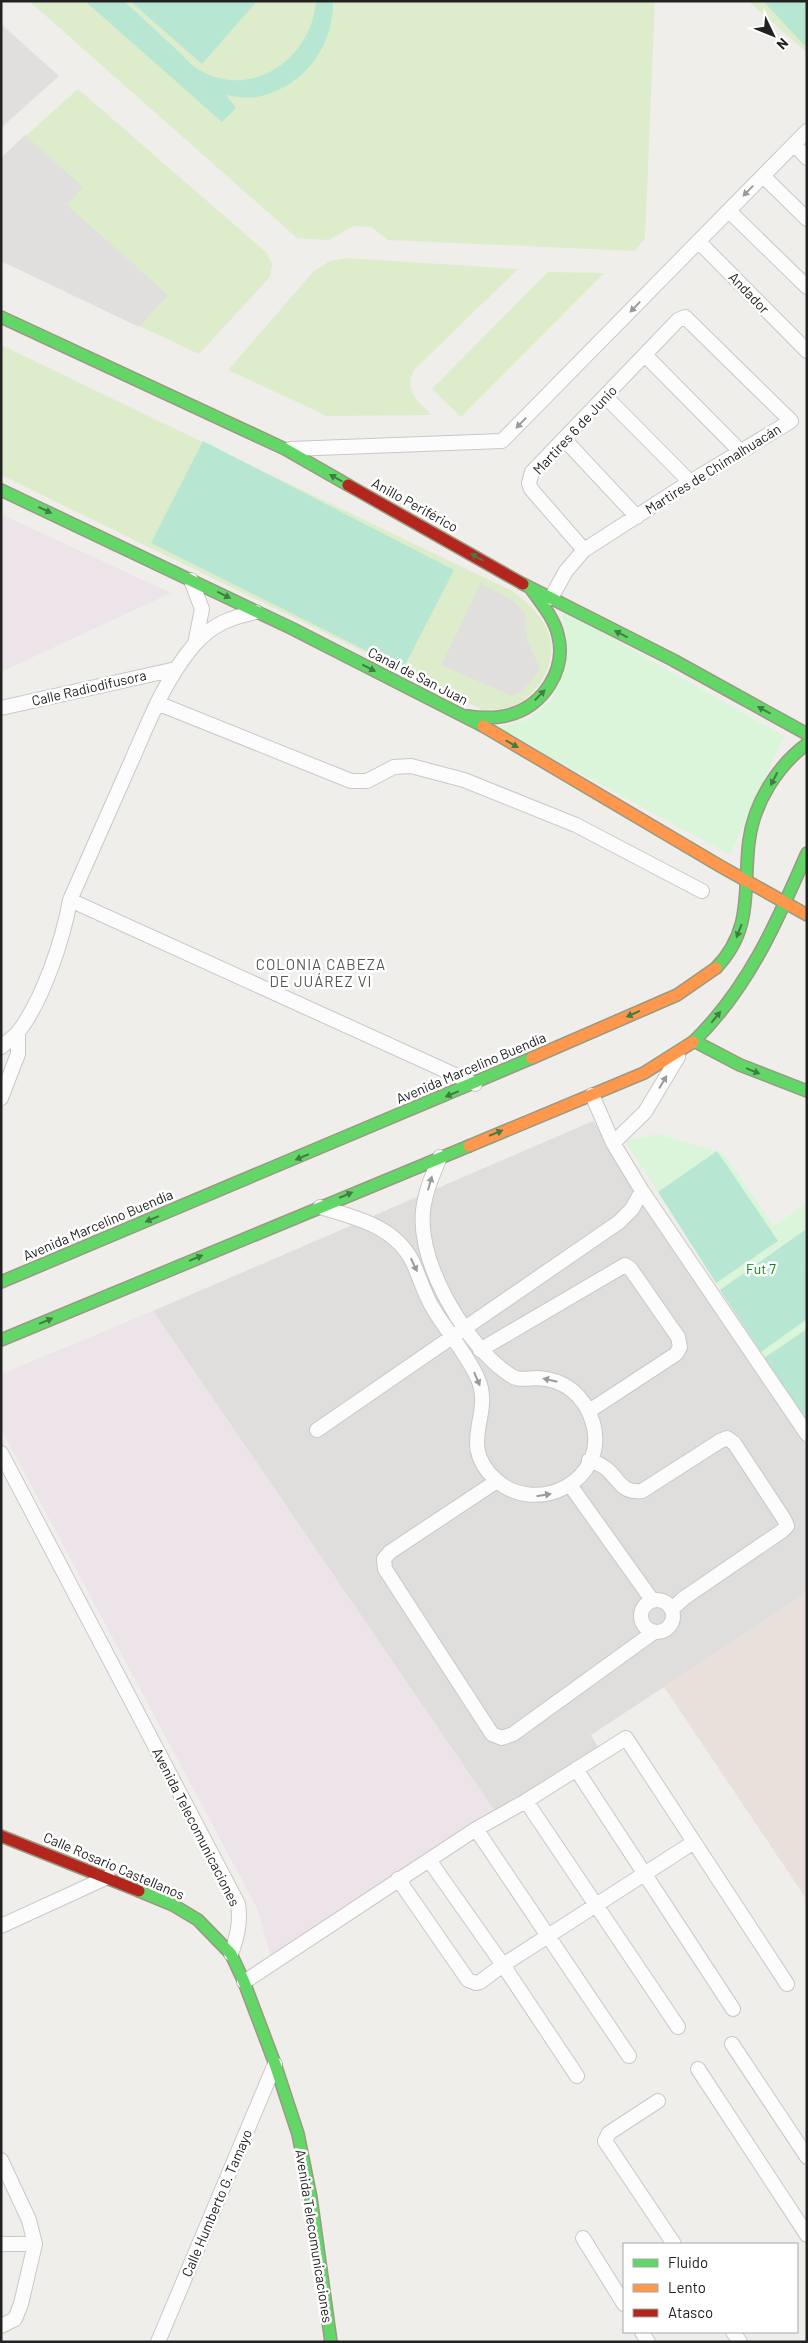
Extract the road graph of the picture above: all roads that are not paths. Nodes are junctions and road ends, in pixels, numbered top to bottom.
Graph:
1 (807, 131) edge
2 (794, 144) junction
3 (807, 158) edge
4 (763, 176) junction
5 (730, 210) junction
6 (807, 219) edge
7 (700, 242) junction
8 (807, 287) edge
9 (1, 317) edge
10 (685, 317) joint
11 (804, 343) edge
12 (645, 355) junction
13 (605, 396) junction
14 (564, 439) junction
15 (285, 450) junction
16 (740, 451) junction
17 (690, 482) junction
18 (1, 490) edge
19 (637, 517) junction
20 (584, 550) junction
21 (191, 578) junction
22 (529, 587) junction
23 (551, 598) junction
24 (259, 611) junction
25 (195, 644) junction
26 (176, 669) junction
27 (157, 703) junction
28 (1, 708) edge
29 (463, 716) junction
30 (807, 734) edge
31 (807, 744) edge
32 (807, 853) edge
33 (748, 883) junction
34 (702, 891) dead end
35 (70, 900) junction
36 (785, 903) junction
37 (807, 914) edge
38 (18, 1032) junction
39 (694, 1041) junction
40 (1, 1047) edge
41 (682, 1052) junction
42 (475, 1084) junction
43 (807, 1091) edge
44 (592, 1095) junction
45 (1, 1098) edge
46 (614, 1143) junction
47 (440, 1156) junction
48 (642, 1191) junction
49 (319, 1207) junction
50 (1, 1282) edge
51 (465, 1328) junction
52 (453, 1336) junction
53 (1, 1340) edge
54 (480, 1350) junction
55 (588, 1411) junction
56 (317, 1430) dead end
57 (807, 1434) edge
58 (1, 1453) edge
59 (589, 1460) junction
60 (497, 1481) junction
61 (570, 1485) junction
62 (649, 1602) junction
63 (670, 1606) junction
64 (650, 1629) junction
65 (576, 1769) junction
66 (526, 1800) junction
67 (476, 1829) junction
68 (1, 1836) edge
69 (694, 1842) junction
70 (429, 1860) junction
71 (644, 1873) junction
72 (108, 1877) junction
73 (398, 1879) junction
74 (596, 1905) junction
75 (1, 1926) edge
76 (548, 1936) junction
77 (231, 1954) junction
78 (503, 1965) junction
79 (244, 1982) junction
80 (787, 1984) dead end
81 (733, 2009) dead end
82 (678, 2027) dead end
83 (732, 2044) dead end
84 (629, 2056) dead end
85 (275, 2064) junction
86 (698, 2069) dead end
87 (576, 2076) dead end
88 (658, 2101) dead end
89 (807, 2157) edge
90 (1, 2160) edge
91 (807, 2235) edge
92 (583, 2238) dead end
93 (673, 2243) edge
94 (1, 2244) edge
95 (35, 2244) junction
96 (623, 2302) edge
97 (1, 2326) edge
98 (158, 2342) edge
99 (331, 2342) edge

1 - 2 street
2 - 3 street
2 - 4 street
4 -> 5 street
4 - 6 street
5 - 7 street
5 - 8 street
7 - 11 street, Andador
7 -> 15 street
9 - 15 main road, Anillo Periférico
10 - 12 street, Martires 6 de Junio
10 - 16 street, Martires de Chimalhuacán
12 - 13 street, Martires 6 de Junio
12 - 16 street
13 - 14 street, Martires 6 de Junio
13 - 17 street
14 - 19 street
14 - 20 street, Martires 6 de Junio
22 -> 15 main road, Anillo Periférico
16 - 17 street, Martires de Chimalhuacán
17 - 19 street, Martires de Chimalhuacán
18 -> 21 main road, Canal de San Juan
19 - 20 street, Martires de Chimalhuacán
20 - 23 street, Martires de Chimalhuacán
21 -> 24 main road, Canal de San Juan
21 - 25 street
22 - 23 main road, Anillo Periférico
29 -> 22 main road
30 -> 23 main road, Anillo Periférico
24 - 25 street
24 -> 29 main road, Canal de San Juan
25 - 26 street
26 - 27 street
26 - 28 street, Calle Radiodifusora
27 - 34 street
27 - 35 street
29 -> 33 main road, Canal de San Juan
31 -> 33 main road, Avenida Marcelino Buendía
32 - 36 main road
33 - 36 main road, Canal de San Juan
33 -> 42 main road, Avenida Marcelino Buendía
35 - 38 street
35 - 42 street
36 - 37 main road, Canal de San Juan
39 -> 36 main road
38 - 40 street
38 - 45 street
39 - 41 main road
39 -> 43 main road
41 - 44 main road
46 -> 41 street
42 -> 50 main road, Avenida Marcelino Buendía
44 - 46 street
47 -> 44 main road
46 - 48 street
49 -> 47 main road
51 -> 47 street
48 - 51 street
48 - 57 street
49 -> 52 street
53 -> 49 main road
51 - 52 street
51 - 54 street
52 - 56 street
52 -> 60 street
55 -> 54 street
54 - 55 street
55 - 59 street
58 - 77 street, Avenida Telecomunicaciones
59 - 61 street
59 - 63 street
60 -> 61 street
60 - 64 street
61 - 62 street
62 - 63 street
62 - 64 street
63 - 64 street
65 - 66 street
65 - 69 street
65 - 71 street
66 - 67 street
66 - 74 street
67 - 70 street
67 - 76 street
68 - 72 main road, Calle Rosario Castellanos
69 - 71 street
69 - 80 street
70 - 73 street
70 - 78 street
71 - 74 street
71 - 81 street
72 - 75 street
72 - 77 main road, Calle Rosario Castellanos
73 - 78 street
73 - 79 street
74 - 76 street
74 - 82 street
76 - 78 street
76 - 84 street
77 - 79 main road, Avenida Telecomunicaciones
78 - 87 street
79 - 85 main road, Avenida Telecomunicaciones
83 - 89 street
85 - 98 street, Calle Humberto G. Tamayo
85 - 99 main road, Avenida Telecomunicaciones
86 - 91 street
88 - 93 street
90 - 95 street
92 - 96 street
94 - 95 street
95 - 97 street

